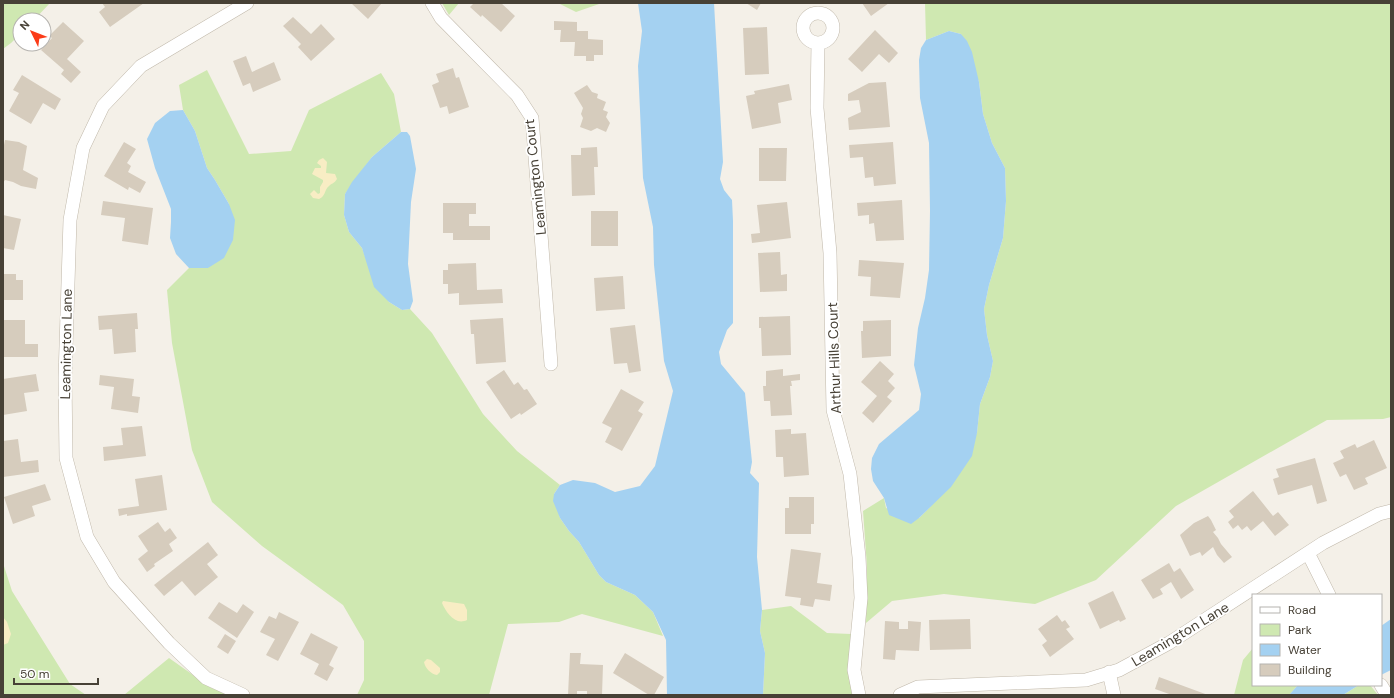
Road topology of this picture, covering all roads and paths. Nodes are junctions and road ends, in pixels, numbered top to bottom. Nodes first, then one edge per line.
1 (247, 3) edge
2 (432, 3) edge
3 (818, 44) dead end
4 (551, 364) dead end
5 (1391, 511) edge
6 (1308, 553) junction
7 (1328, 594) edge
8 (1109, 672) junction
9 (919, 691) edge
10 (243, 695) edge
11 (859, 695) edge
12 (900, 695) edge
13 (1114, 695) edge

1 - 10 street, Leamington Lane
2 - 4 street, Leamington Court
3 - 11 street, Arthur Hills Court
5 - 6 street, Leamington Lane
6 - 7 street
6 - 8 street, Leamington Lane
8 - 9 street, Leamington Lane
8 - 13 street
9 - 12 street, Leamington Lane

